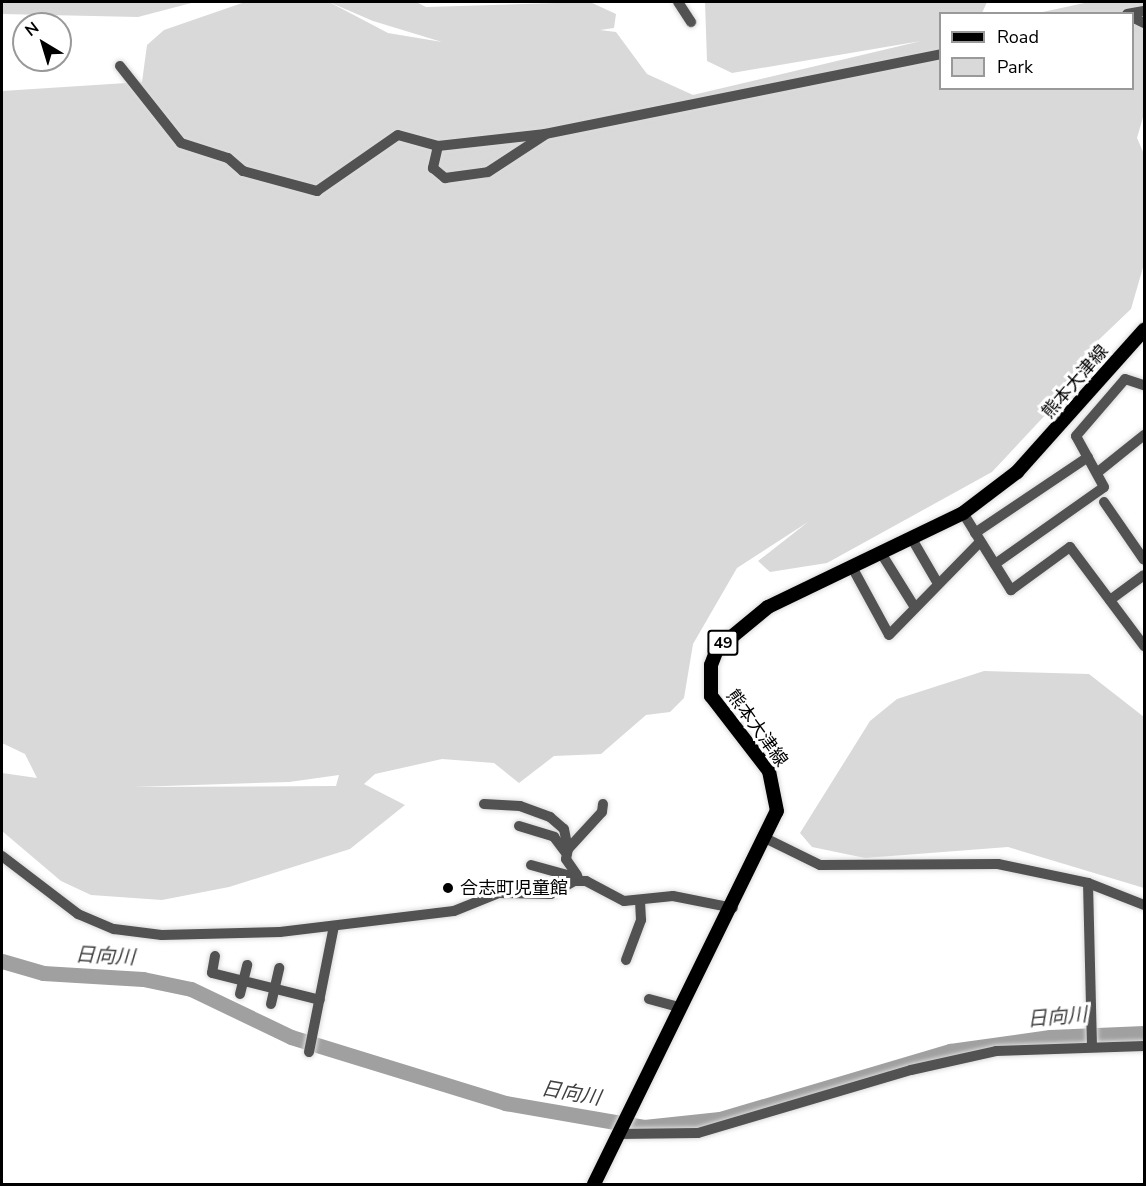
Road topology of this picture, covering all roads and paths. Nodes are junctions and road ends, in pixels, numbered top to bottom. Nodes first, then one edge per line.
1 (678, 2) edge
2 (691, 22) dead end
3 (939, 54) edge
4 (120, 66) dead end
5 (547, 134) junction
6 (438, 146) junction
7 (1144, 330) edge
8 (1144, 385) edge
9 (1144, 435) edge
10 (1088, 457) junction
11 (1098, 472) junction
12 (1104, 502) dead end
13 (963, 513) junction
14 (978, 538) junction
15 (912, 539) junction
16 (882, 554) junction
17 (1144, 560) edge
18 (995, 564) junction
19 (852, 567) junction
20 (1144, 575) edge
21 (937, 582) junction
22 (1110, 600) junction
23 (914, 606) junction
24 (1144, 646) edge
25 (484, 804) dead end
26 (603, 804) dead end
27 (519, 826) dead end
28 (767, 839) junction
29 (568, 852) junction
30 (2, 856) edge
31 (531, 865) dead end
32 (578, 878) junction
33 (1088, 883) junction
34 (640, 901) junction
35 (1144, 905) edge
36 (733, 908) junction
37 (334, 926) junction
38 (215, 956) dead end
39 (626, 960) dead end
40 (247, 965) dead end
41 (279, 968) dead end
42 (244, 980) junction
43 (275, 988) junction
44 (240, 994) dead end
45 (649, 999) dead end
46 (320, 1000) junction
47 (271, 1004) dead end
48 (682, 1008) junction
49 (1092, 1046) junction
50 (1144, 1046) edge
51 (309, 1053) dead end
52 (619, 1132) junction
53 (594, 1185) edge

1 - 2 street
3 - 5 street
4 - 6 street
5 - 6 street
5 - 6 street
7 - 13 main road, 熊本大津線 / 49
8 - 10 street
9 - 11 street
10 - 11 street
10 - 14 street
11 - 18 street
12 - 17 street
13 - 14 street
13 - 15 main road, 熊本大津線 / 49
14 - 18 street
14 - 21 street
15 - 16 main road, 熊本大津線 / 49
15 - 21 street
16 - 19 main road, 熊本大津線 / 49
16 - 23 street
18 - 22 street
19 - 23 street
19 - 28 main road, 熊本大津線 / 49
20 - 22 street
21 - 23 street
22 - 24 street
25 - 29 street
26 - 29 street
27 - 29 street
28 - 33 street
28 - 36 main road, 熊本大津線 / 49
29 - 32 street
30 - 37 street
31 - 32 street
32 - 34 street
32 - 37 street
33 - 35 street
33 - 49 street
34 - 36 street
34 - 39 street
36 - 48 main road, 熊本大津線 / 49
37 - 46 street
38 - 42 street
40 - 42 street
41 - 43 street
42 - 43 street
42 - 44 street
43 - 46 street
43 - 47 street
45 - 48 street
46 - 51 street
48 - 52 main road, 熊本大津線 / 49
49 - 50 street
49 - 52 street
52 - 53 main road, 熊本大津線 / 49

